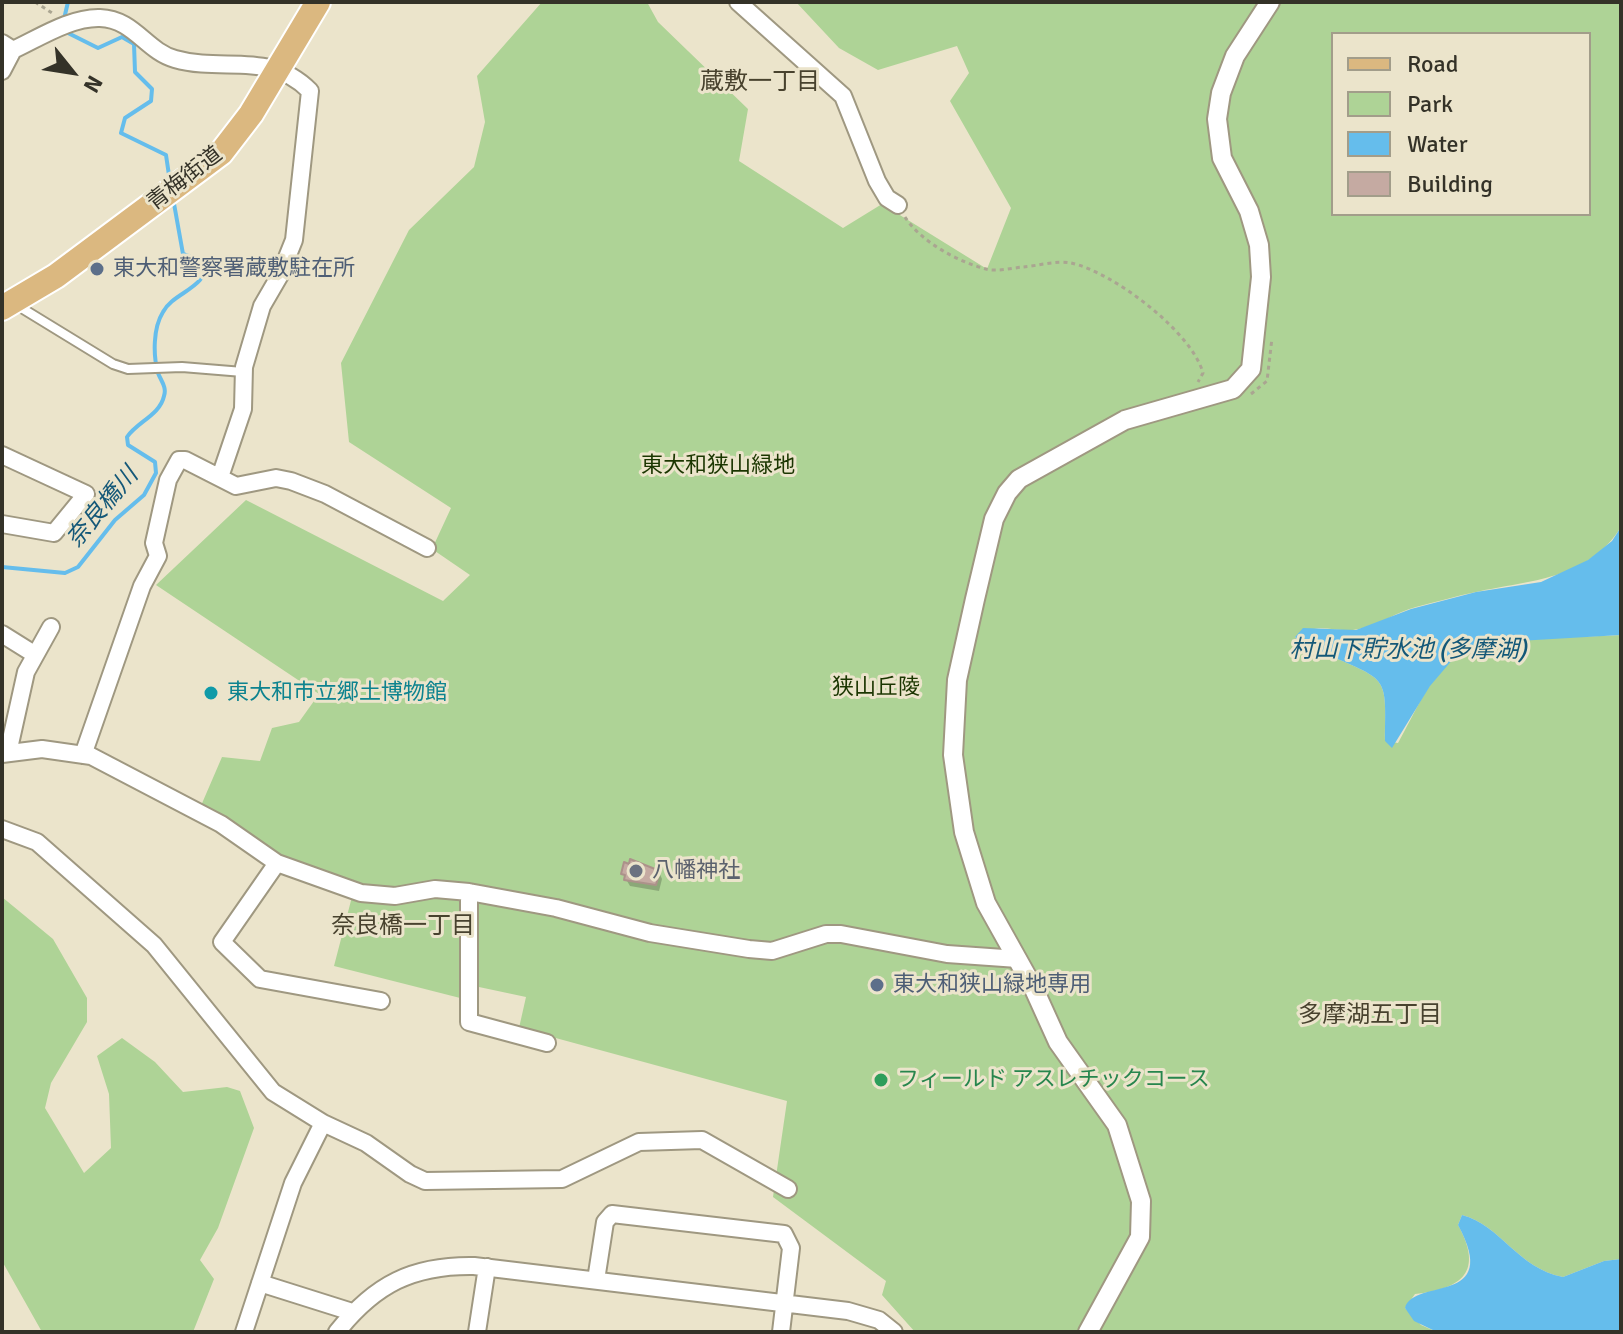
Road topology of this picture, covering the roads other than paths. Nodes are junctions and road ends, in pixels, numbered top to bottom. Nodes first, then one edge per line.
1 (318, 2) edge
2 (738, 2) edge
3 (1270, 2) edge
4 (8, 46) edge
5 (278, 67) junction
6 (2, 71) edge
7 (898, 205) road end
8 (8, 306) edge
9 (244, 372) junction
10 (2, 455) edge
11 (220, 477) junction
12 (2, 524) edge
13 (427, 548) dead end
14 (51, 627) dead end
15 (2, 634) edge
16 (34, 654) junction
17 (5, 754) edge
18 (83, 755) junction
19 (2, 829) edge
20 (277, 863) junction
21 (469, 892) junction
22 (1018, 959) junction
23 (381, 1001) dead end
24 (547, 1043) dead end
25 (323, 1123) junction
26 (788, 1189) dead end
27 (487, 1267) junction
28 (596, 1280) junction
29 (260, 1283) junction
30 (785, 1302) junction
31 (352, 1312) junction
32 (244, 1332) edge
33 (337, 1332) edge
34 (477, 1332) edge
35 (781, 1332) edge
36 (894, 1332) edge
37 (1088, 1332) edge

1 - 5 main road, 青梅街道
2 - 7 street
3 - 22 street
4 - 5 street
4 - 6 street
5 - 8 main road, 青梅街道
5 - 9 street
8 - 9 lane
9 - 11 street
10 - 12 street
11 - 13 street
11 - 18 street
14 - 16 street
15 - 16 street
16 - 17 street
17 - 18 street
18 - 20 street
19 - 25 street
20 - 21 street
20 - 23 street
21 - 22 street
21 - 24 street
22 - 37 street
25 - 26 street
25 - 29 street
27 - 28 street
27 - 31 street
27 - 34 street
28 - 30 street
28 - 30 street
29 - 31 street
29 - 32 street
30 - 35 street
30 - 36 street
31 - 33 street

